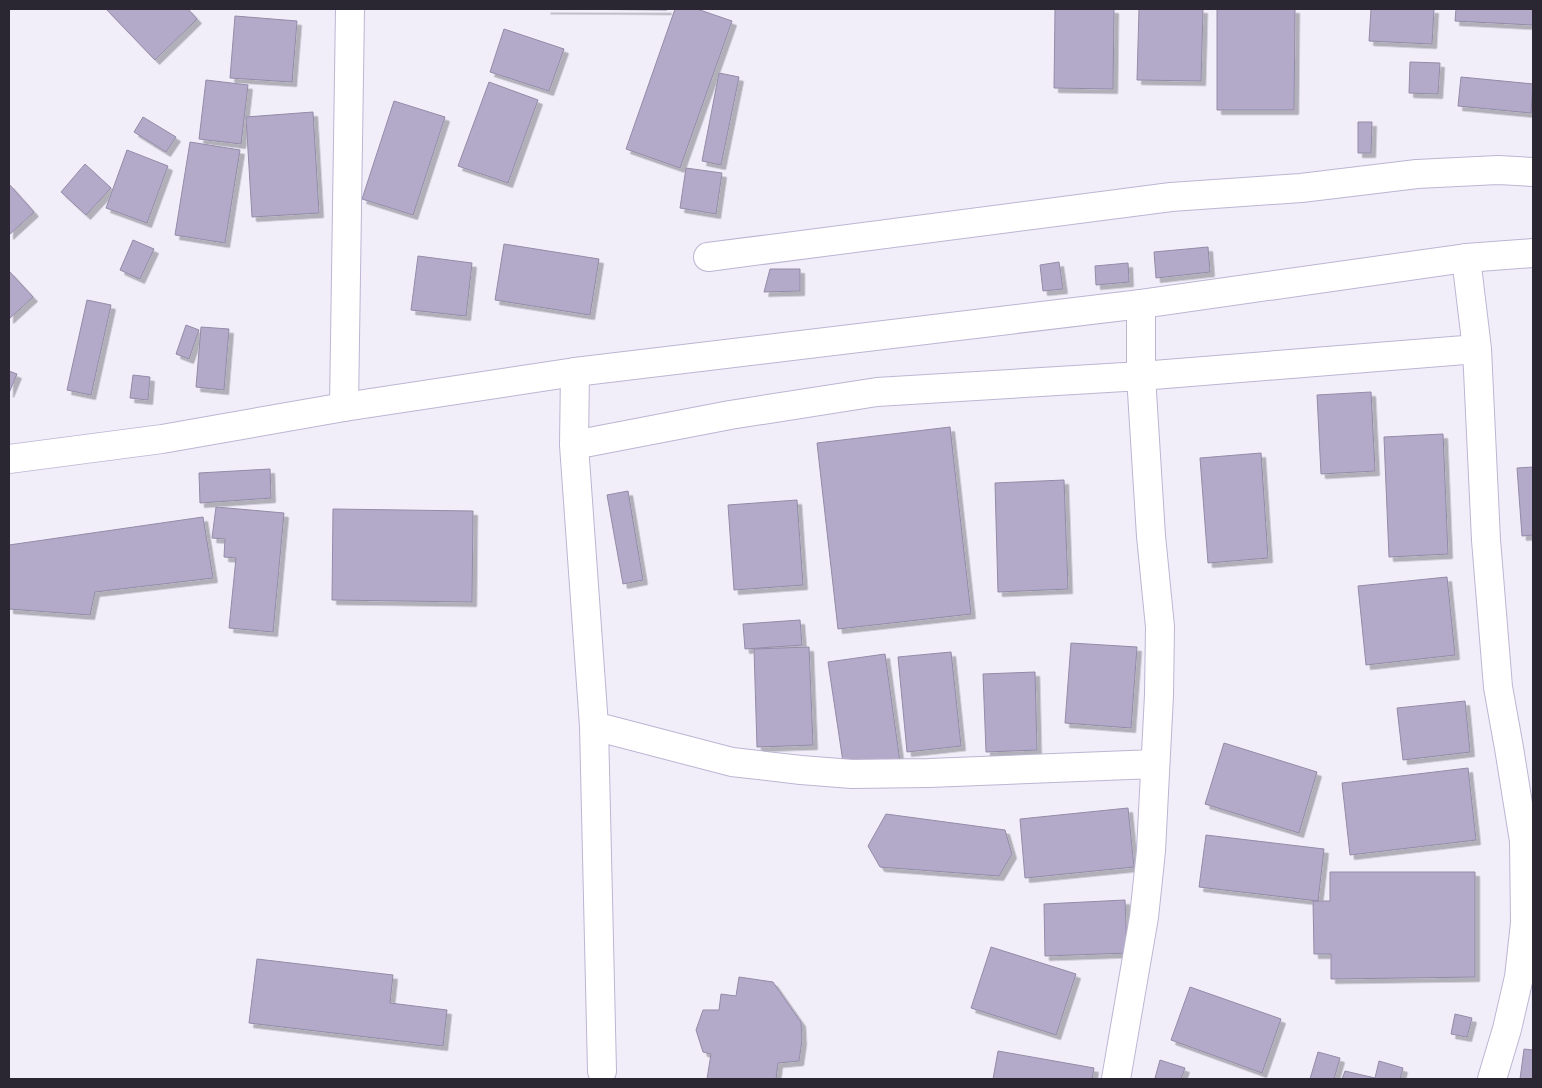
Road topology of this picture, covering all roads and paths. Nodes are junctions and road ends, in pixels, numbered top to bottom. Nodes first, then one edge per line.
1 (350, 9) edge
2 (1533, 172) edge
3 (1533, 253) edge
4 (708, 257) dead end
5 (1466, 258) junction
6 (1142, 304) junction
7 (1477, 350) junction
8 (575, 372) junction
9 (1141, 376) junction
10 (344, 407) junction
11 (574, 445) junction
12 (9, 459) edge
13 (594, 726) junction
14 (1155, 764) junction
15 (602, 1071) dead end
16 (1116, 1079) edge
17 (1492, 1079) edge

1 - 10 street
2 - 4 street
3 - 5 street
5 - 6 street
5 - 7 street
6 - 8 street
6 - 9 street
7 - 9 street
7 - 17 street
8 - 10 street
8 - 11 street
9 - 11 street
9 - 14 street
10 - 12 street
11 - 13 street
13 - 14 street
13 - 15 street
14 - 16 street

